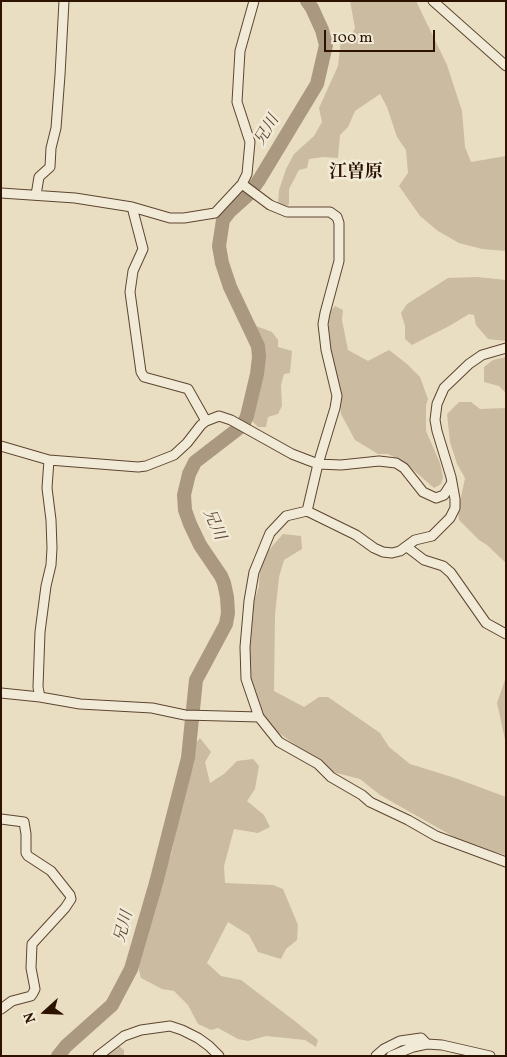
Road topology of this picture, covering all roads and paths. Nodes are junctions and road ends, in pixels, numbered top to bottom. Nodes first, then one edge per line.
1 (64, 1) edge
2 (433, 1) edge
3 (253, 2) edge
4 (506, 66) edge
5 (244, 186) junction
6 (1, 193) edge
7 (36, 195) junction
8 (132, 207) junction
9 (506, 348) edge
10 (206, 422) junction
11 (1, 446) edge
12 (49, 460) junction
13 (318, 464) junction
14 (452, 484) junction
15 (307, 511) junction
16 (408, 546) junction
17 (506, 634) edge
18 (1, 693) edge
19 (40, 697) junction
20 (259, 717) junction
21 (1, 820) edge
22 (506, 862) edge
23 (1, 1009) edge
24 (427, 1044) junction
25 (98, 1056) edge
26 (219, 1056) edge
27 (376, 1056) edge
28 (391, 1056) edge
29 (490, 1056) edge

1 - 7 street
2 - 4 street
3 - 5 street
5 - 8 street
5 - 13 street
6 - 7 street
7 - 8 street
8 - 10 street
9 - 14 street
10 - 12 street
10 - 13 street
11 - 12 street
12 - 19 street
13 - 14 street
13 - 15 street
14 - 16 street
15 - 16 street
15 - 20 street
16 - 17 street
18 - 19 street
19 - 20 street
20 - 22 street
21 - 23 street
24 - 27 street
24 - 28 street
24 - 29 street
25 - 26 street

